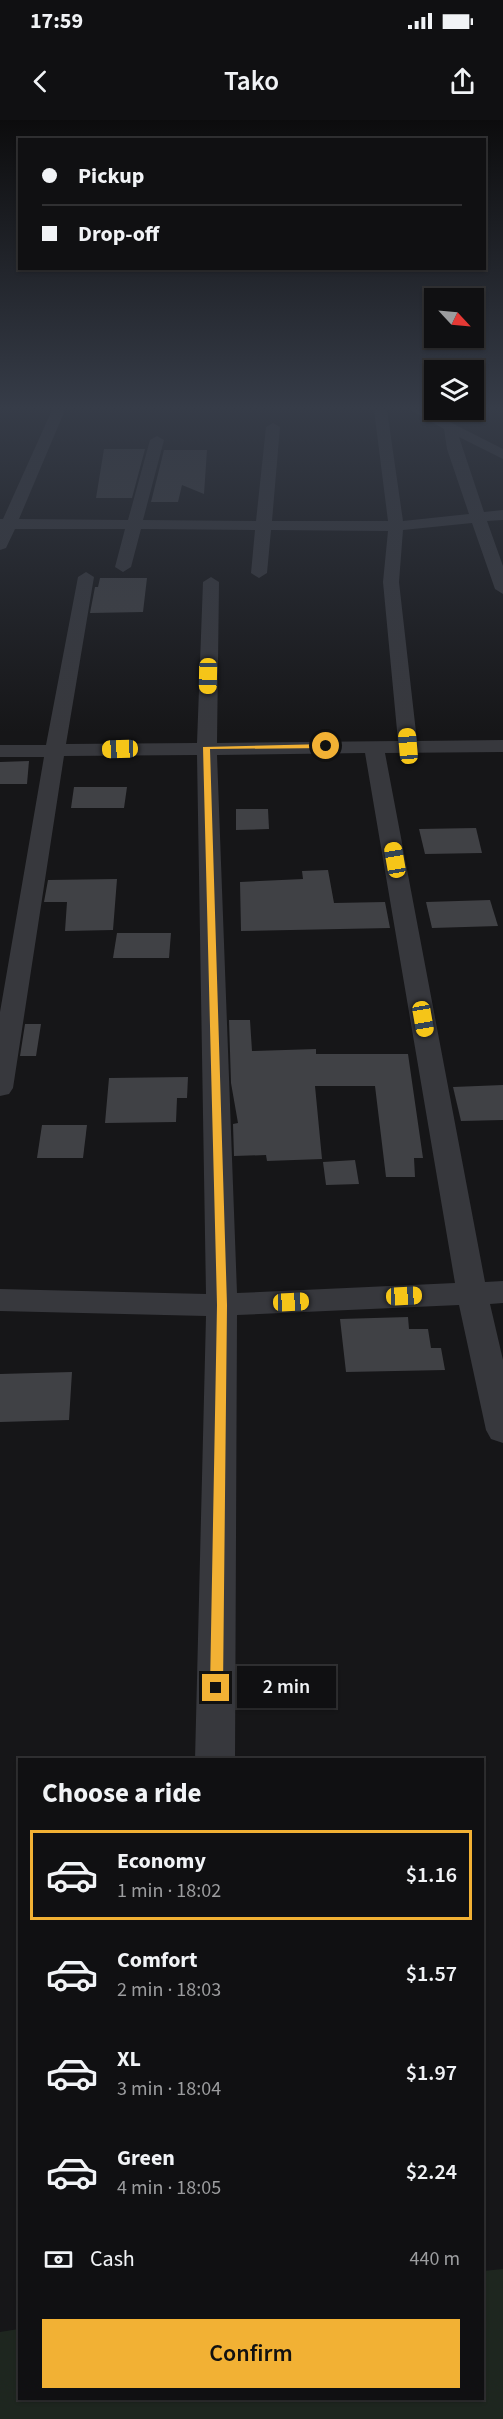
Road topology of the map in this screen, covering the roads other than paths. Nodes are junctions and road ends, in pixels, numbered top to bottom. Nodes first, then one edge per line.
1 (136, 517) edge
2 (265, 517) edge
3 (395, 517) edge
4 (485, 517) edge
5 (479, 518) junction
6 (265, 523) junction
7 (4, 524) edge
8 (134, 524) junction
9 (396, 526) junction
10 (0, 545) edge
11 (123, 567) dead end
12 (259, 573) dead end
13 (87, 577) dead end
14 (211, 582) dead end
15 (503, 589) edge
16 (374, 746) junction
17 (408, 746) junction
18 (503, 746) edge
19 (207, 747) junction
20 (0, 751) edge
21 (55, 751) junction
22 (0, 1088) edge
23 (503, 1292) edge
24 (472, 1293) junction
25 (0, 1300) edge
26 (222, 1305) junction
27 (503, 1430) edge
28 (215, 1758) edge

1 - 8 street
2 - 6 street
3 - 9 street
4 - 5 street
5 - 9 street
5 - 15 street
6 - 8 street
6 - 9 street
6 - 12 street
7 - 8 street
7 - 10 street
8 - 11 street
9 - 17 street
13 - 21 street
14 - 19 street
16 - 17 street
16 - 19 street
16 - 24 street
17 - 18 street
19 - 21 street
19 - 26 street
20 - 21 street
21 - 22 street
23 - 24 street
24 - 26 street
24 - 27 street
25 - 26 street
26 - 28 street

